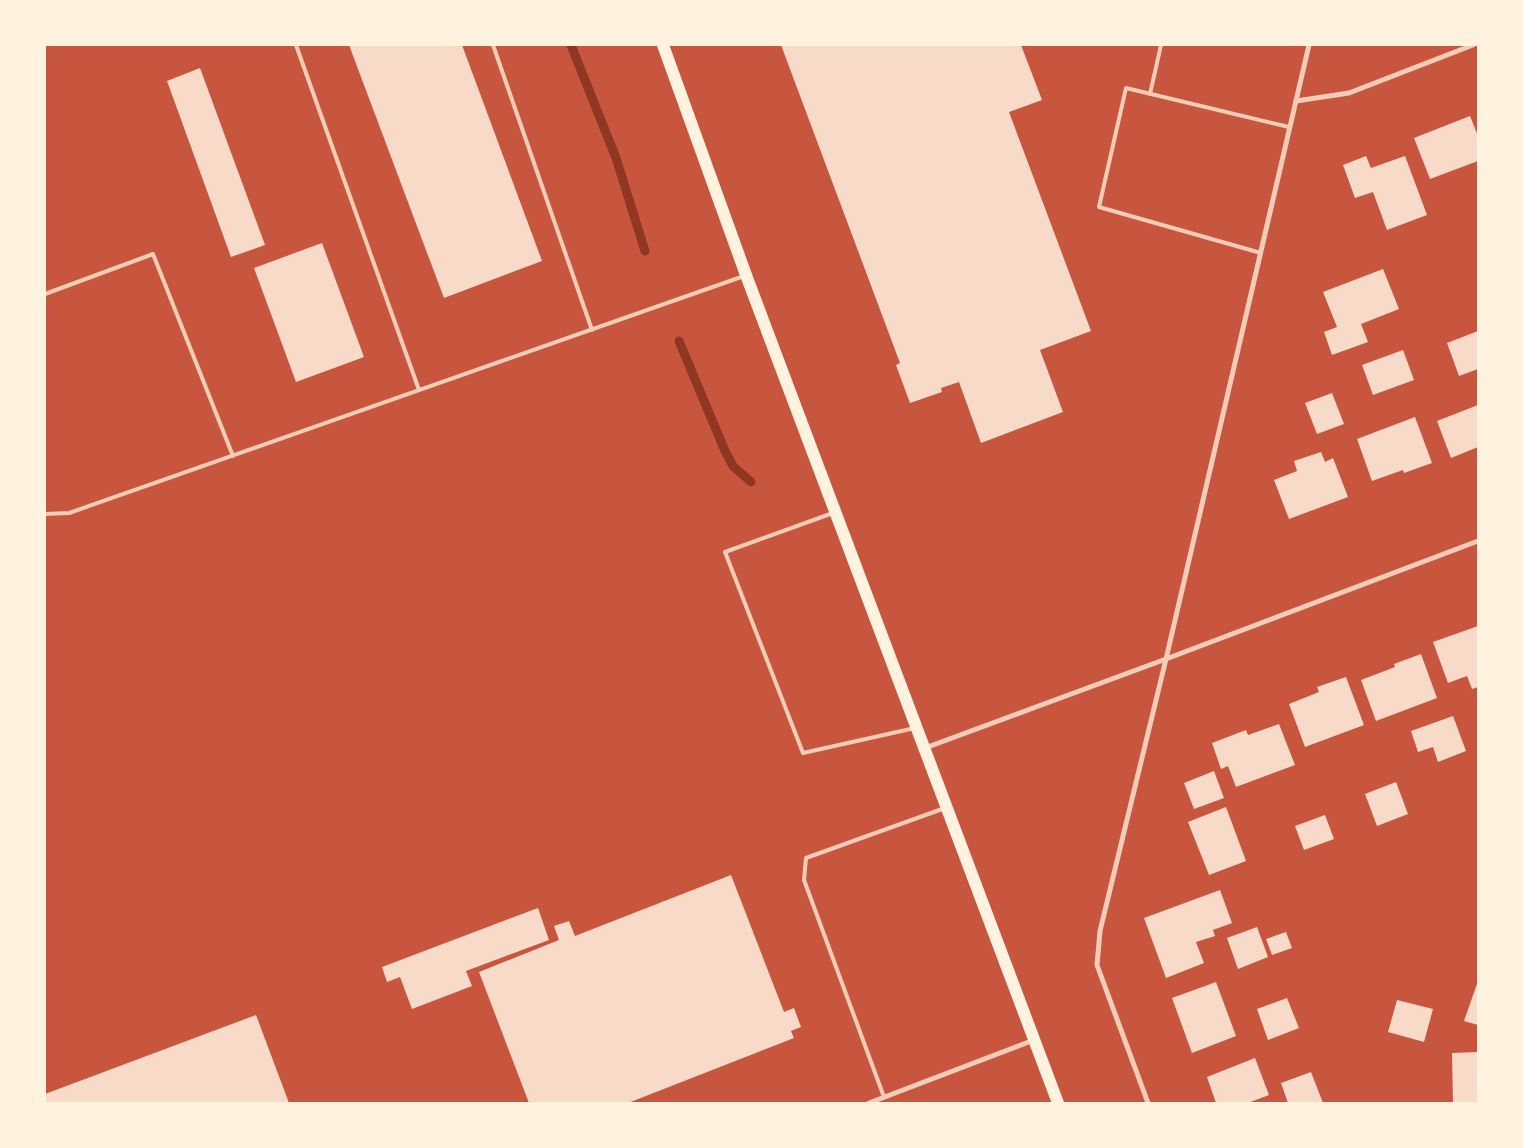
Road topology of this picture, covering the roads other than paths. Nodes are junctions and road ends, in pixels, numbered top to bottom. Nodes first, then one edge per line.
1 (296, 45) edge
2 (493, 45) edge
3 (663, 45) edge
4 (1161, 45) edge
5 (1309, 45) edge
6 (1473, 45) edge
7 (1150, 94) junction
8 (1296, 101) junction
9 (1290, 127) junction
10 (1261, 253) junction
11 (746, 275) junction
12 (45, 294) edge
13 (592, 330) junction
14 (419, 390) junction
15 (233, 456) junction
16 (835, 512) junction
17 (45, 514) edge
18 (1478, 541) edge
19 (1166, 659) junction
20 (917, 728) junction
21 (925, 748) junction
22 (947, 807) junction
23 (1035, 1040) junction
24 (884, 1097) junction
25 (869, 1103) edge
26 (1058, 1103) edge
27 (1148, 1103) edge

1 - 14 lane
2 - 13 lane
3 - 11 main road
4 - 7 lane
5 - 8 street
6 - 8 street
7 - 9 lane
7 - 10 lane
8 - 9 street
9 - 10 street
10 - 19 street
11 - 13 lane
11 - 16 main road
12 - 15 lane
13 - 14 lane
14 - 15 lane
15 - 17 lane
16 - 20 main road
16 - 20 lane
18 - 19 street
19 - 21 street
19 - 27 street
20 - 21 main road
21 - 22 main road
22 - 23 main road
22 - 24 lane
23 - 24 street
23 - 26 main road
24 - 25 street

